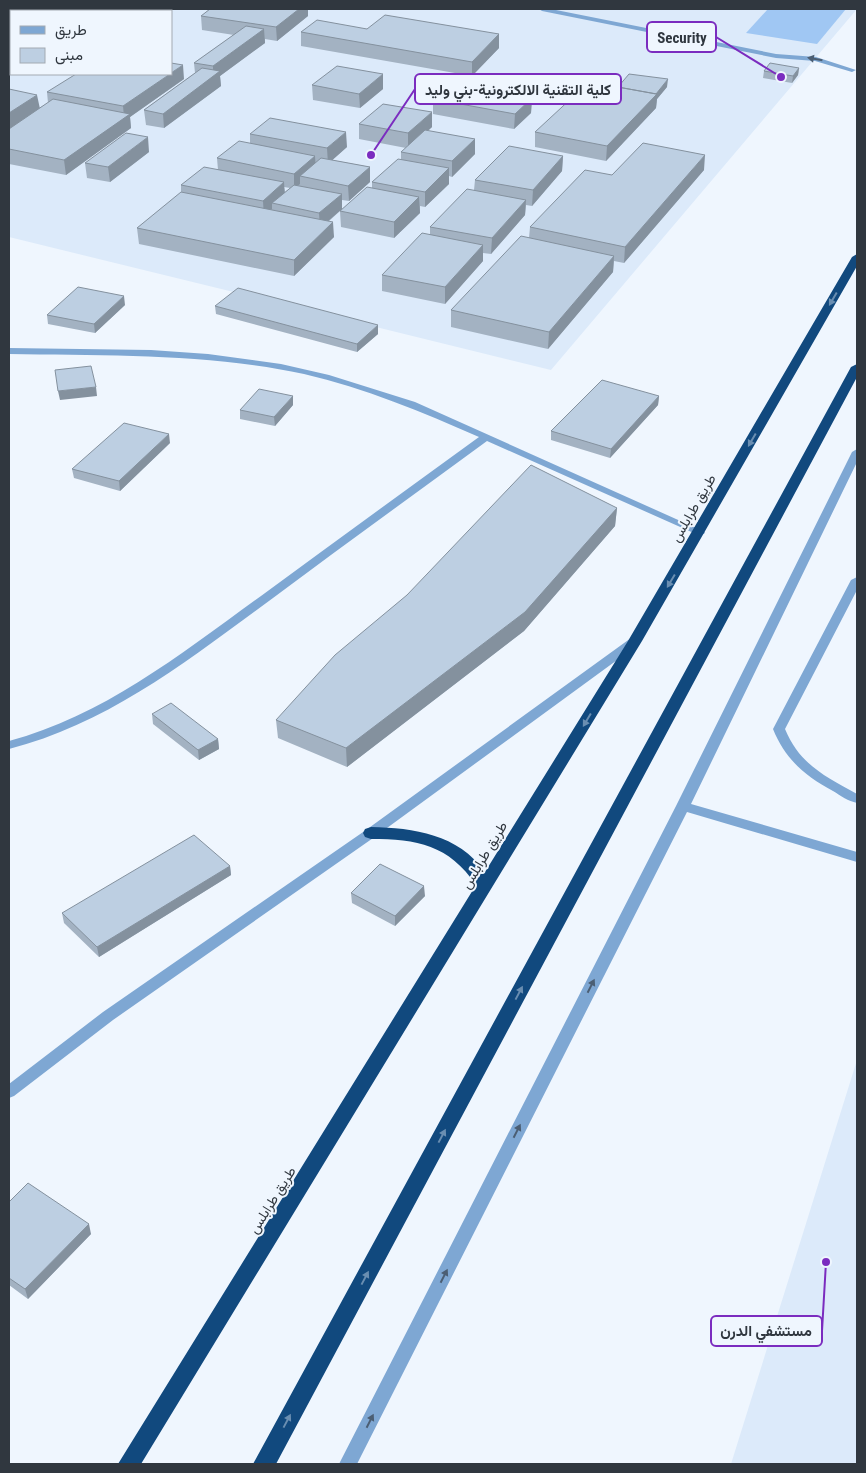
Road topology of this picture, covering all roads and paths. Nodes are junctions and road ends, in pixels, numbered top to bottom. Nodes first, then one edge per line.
1 (542, 9) edge
2 (776, 56) junction
3 (855, 71) edge
4 (857, 256) edge
5 (9, 352) edge
6 (857, 367) edge
7 (486, 437) junction
8 (857, 452) edge
9 (700, 532) junction
10 (857, 580) edge
11 (635, 641) junction
12 (9, 745) edge
13 (857, 800) edge
14 (683, 806) junction
15 (370, 833) junction
16 (857, 857) edge
17 (486, 886) junction
18 (9, 1092) edge
19 (129, 1464) edge
20 (264, 1464) edge
21 (348, 1464) edge

1 - 2 street
2 - 3 street
3 -> 2 street
4 -> 9 highway, طريق طرابلس
5 - 7 street
20 -> 6 highway
7 - 9 street
7 - 12 street
8 - 14 street
9 -> 11 highway, طريق طرابلس
10 - 13 street
11 - 15 street
11 -> 17 highway, طريق طرابلس
14 - 16 street
21 -> 14 street
15 - 17 highway
15 - 18 street
17 - 19 highway, طريق طرابلس

